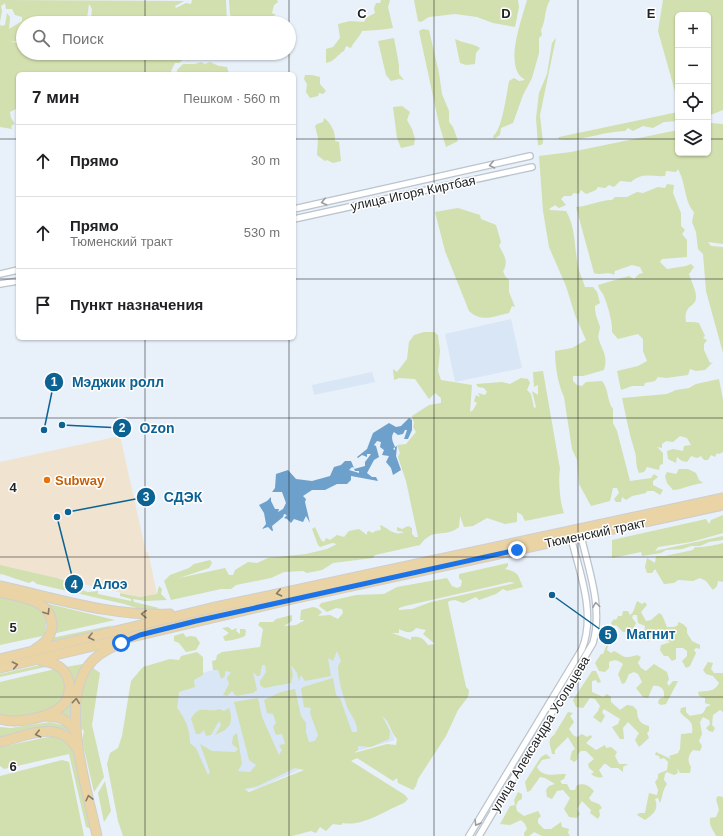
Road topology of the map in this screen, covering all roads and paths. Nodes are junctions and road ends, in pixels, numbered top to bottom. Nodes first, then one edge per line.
1 (530, 156) dead end
2 (532, 167) dead end
3 (296, 209) edge
4 (296, 219) edge
5 (16, 270) edge
6 (0, 274) edge
7 (16, 280) edge
8 (0, 284) edge
9 (723, 498) edge
10 (723, 505) edge
11 (581, 536) junction
12 (572, 538) junction
13 (0, 586) edge
14 (0, 592) edge
15 (211, 608) junction
16 (140, 635) junction
17 (29, 657) junction
18 (0, 658) edge
19 (0, 668) edge
20 (40, 716) junction
21 (0, 719) edge
22 (77, 740) junction
23 (0, 742) edge
24 (79, 754) junction
25 (97, 836) edge
26 (469, 836) edge
27 (480, 836) edge

1 -> 3 street, улица Игоря Киртбая
2 - 4 street, улица Игоря Киртбая
5 - 6 street
7 - 8 street
9 -> 15 main road, Тюменский тракт
10 - 11 main road, Тюменский тракт
11 - 12 main road, Тюменский тракт
27 -> 11 street, улица Александра Усольцева
12 - 16 main road, Тюменский тракт
12 -> 26 street, улица Александра Усольцева
15 -> 13 main road
14 -> 17 main road
15 -> 17 main road, Тюменский тракт
16 - 17 main road, Тюменский тракт
22 -> 16 main road
17 - 18 main road, Тюменский тракт
19 -> 17 main road, Тюменский тракт
17 - 20 main road
20 - 21 main road
20 - 22 main road
22 - 24 main road
24 -> 23 main road
25 -> 24 main road

